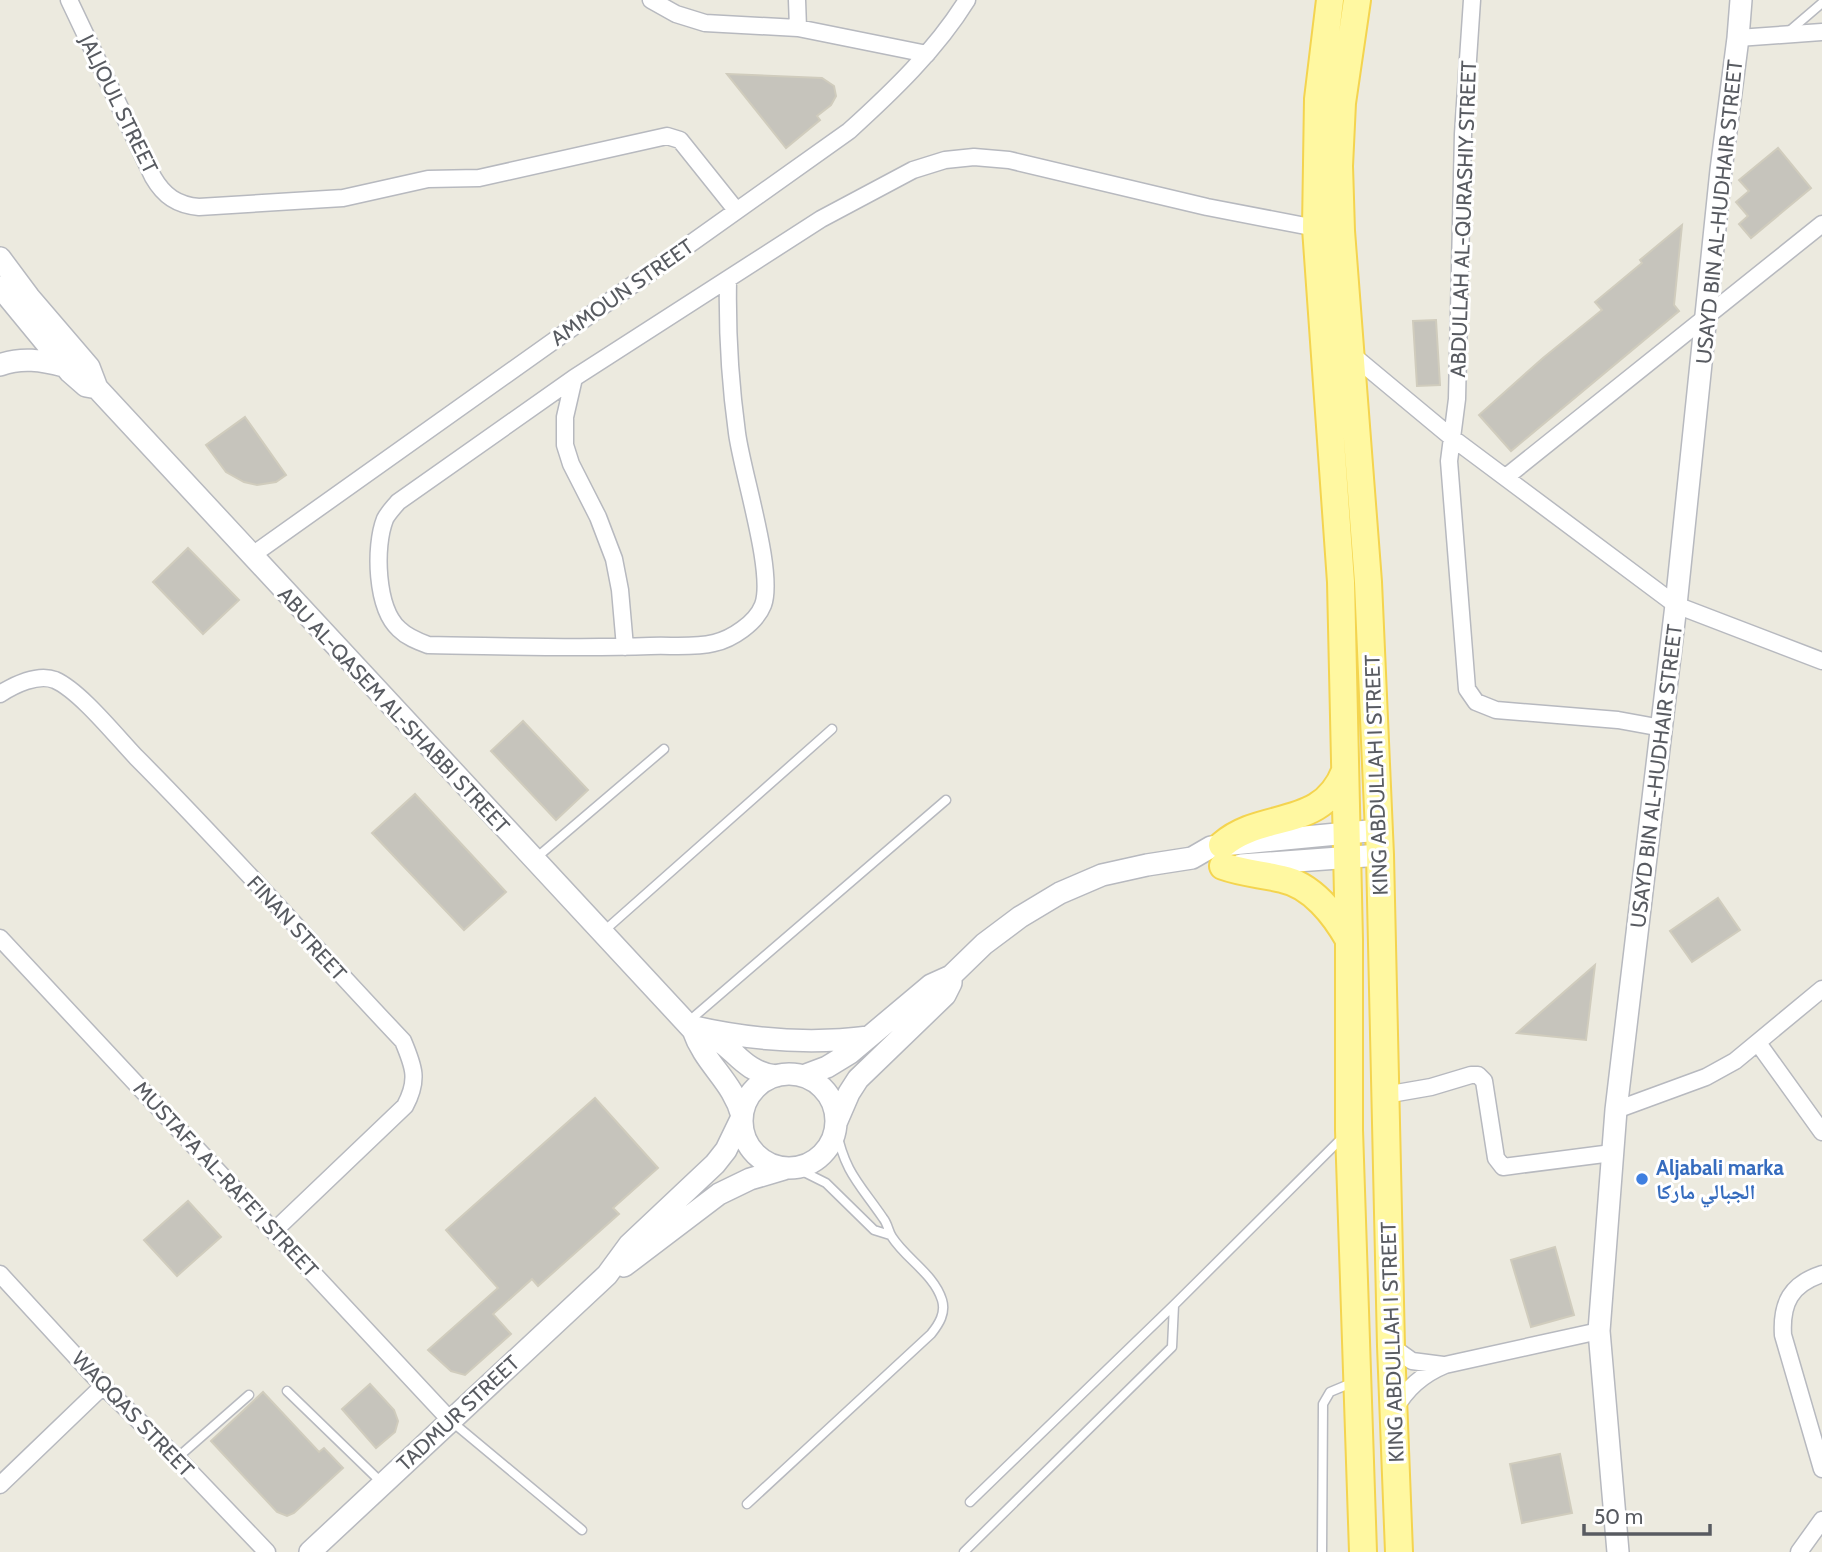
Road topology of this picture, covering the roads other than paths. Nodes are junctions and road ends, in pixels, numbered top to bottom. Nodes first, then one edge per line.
1 (69, 0) edge
2 (651, 0) edge
3 (797, 0) edge
4 (967, 0) edge
5 (1330, 0) edge
6 (1357, 0) edge
7 (1472, 0) edge
8 (1741, 0) edge
9 (1822, 3) edge
10 (798, 29) junction
11 (1822, 32) edge
12 (1786, 34) junction
13 (1738, 38) junction
14 (927, 54) junction
15 (736, 210) junction
16 (1822, 223) edge
17 (1328, 229) junction
18 (0, 258) edge
19 (728, 280) junction
20 (0, 287) edge
21 (1707, 316) junction
22 (1350, 353) junction
23 (0, 365) edge
24 (64, 366) junction
25 (575, 378) junction
26 (97, 388) junction
27 (1451, 437) junction
28 (1506, 477) junction
29 (251, 556) junction
30 (1676, 605) junction
31 (625, 647) junction
32 (1822, 661) edge
33 (0, 694) edge
34 (1662, 728) junction
35 (832, 729) dead end
36 (664, 749) dead end
37 (1345, 771) junction
38 (946, 800) dead end
39 (1379, 843) junction
40 (1346, 845) junction
41 (1222, 855) junction
42 (534, 860) junction
43 (602, 933) junction
44 (0, 938) edge
45 (1349, 940) junction
46 (951, 976) junction
47 (1822, 989) edge
48 (690, 1027) junction
49 (869, 1037) junction
50 (1758, 1043) junction
51 (776, 1076) junction
52 (803, 1076) junction
53 (1385, 1095) junction
54 (1616, 1110) junction
55 (741, 1117) junction
56 (836, 1127) junction
57 (1349, 1130) junction
58 (1822, 1132) edge
59 (1612, 1153) junction
60 (790, 1168) junction
61 (274, 1231) junction
62 (890, 1235) junction
63 (1822, 1273) edge
64 (0, 1274) edge
65 (607, 1275) junction
66 (1174, 1305) junction
67 (1599, 1331) junction
68 (1391, 1346) junction
69 (1445, 1365) junction
70 (1357, 1381) junction
71 (103, 1386) junction
72 (287, 1391) dead end
73 (248, 1395) dead end
74 (1393, 1413) junction
75 (451, 1420) junction
76 (177, 1458) junction
77 (1822, 1469) edge
78 (382, 1483) junction
79 (0, 1485) edge
80 (970, 1502) dead end
81 (747, 1504) dead end
82 (1822, 1520) edge
83 (582, 1530) dead end
84 (267, 1552) edge
85 (310, 1552) edge
86 (964, 1552) edge
87 (1322, 1552) edge
88 (1363, 1552) edge
89 (1399, 1552) edge
90 (1618, 1552) edge
91 (1800, 1552) edge

1 - 15 street, JALJOUL STREET
2 - 10 street
3 - 10 street
4 - 14 street, AMMOUN STREET
5 - 17 main road, KING ABDULLAH I STREET
6 - 17 main road, KING ABDULLAH I STREET
7 - 27 street, ABDULLAH AL-QURASHIY STREET
8 - 13 street, USAYD BIN AL-HUDHAIR STREET
9 - 12 lane
10 - 14 street
11 - 12 street
12 - 13 street
13 - 21 street, USAYD BIN AL-HUDHAIR STREET
14 - 15 street, AMMOUN STREET
15 - 29 street, AMMOUN STREET
16 - 21 street
17 - 19 street
17 - 22 main road, KING ABDULLAH I STREET
17 - 37 main road, KING ABDULLAH I STREET
18 - 26 street, ABU AL-QASEM AL-SHABBI STREET
19 - 25 street
19 - 31 street
20 - 24 street, ABU AL-QASEM AL-SHABBI STREET
21 - 28 street
21 - 30 street, USAYD BIN AL-HUDHAIR STREET
22 - 27 street
22 - 39 main road, KING ABDULLAH I STREET
23 - 24 street
24 - 26 street, ABU AL-QASEM AL-SHABBI STREET
25 - 31 street
25 - 31 street
26 - 29 street, ABU AL-QASEM AL-SHABBI STREET
27 - 28 street
27 - 34 street, ABDULLAH AL-QURASHIY STREET
28 - 30 street
29 - 42 street, ABU AL-QASEM AL-SHABBI STREET
30 - 32 street
30 - 34 street, USAYD BIN AL-HUDHAIR STREET
33 - 61 street, FINAN STREET
34 - 54 street, USAYD BIN AL-HUDHAIR STREET
35 - 43 lane
36 - 42 lane
37 - 40 main road, KING ABDULLAH I STREET
37 - 41 main road
38 - 48 lane
39 - 40 street
39 - 53 main road, KING ABDULLAH I STREET
40 - 41 street
40 - 45 main road, KING ABDULLAH I STREET
41 - 45 main road
41 - 46 street
42 - 43 street, ABU AL-QASEM AL-SHABBI STREET
43 - 48 street, ABU AL-QASEM AL-SHABBI STREET
44 - 61 street, MUSTAFA AL-RAFE’I STREET
45 - 57 main road, KING ABDULLAH I STREET
46 - 49 street
46 - 56 street
47 - 50 street
48 - 49 street
48 - 51 street, ABU AL-QASEM AL-SHABBI STREET
48 - 55 street, ABU AL-QASEM AL-SHABBI STREET
49 - 52 street
50 - 54 street
50 - 58 street
51 - 52 street
51 - 55 street
52 - 56 street
53 - 59 street
53 - 68 main road, KING ABDULLAH I STREET
54 - 59 street, USAYD BIN AL-HUDHAIR STREET
55 - 60 street
55 - 65 street, TADMUR STREET
56 - 60 street
56 - 62 lane
57 - 66 lane
57 - 70 main road, KING ABDULLAH I STREET
59 - 67 street, USAYD BIN AL-HUDHAIR STREET
60 - 62 lane
60 - 65 street, TADMUR STREET
61 - 75 street, MUSTAFA AL-RAFE’I STREET
62 - 81 lane
63 - 77 street
64 - 71 street, WAQQAS STREET
65 - 75 street, TADMUR STREET
66 - 80 lane
66 - 86 lane
67 - 69 street
67 - 90 street, USAYD BIN AL-HUDHAIR STREET
68 - 69 street
68 - 74 main road, KING ABDULLAH I STREET
69 - 74 street
70 - 87 lane
70 - 88 main road, KING ABDULLAH I STREET
71 - 76 street, WAQQAS STREET
71 - 79 street
72 - 78 lane
73 - 76 lane
74 - 89 main road, KING ABDULLAH I STREET
75 - 78 street, TADMUR STREET
75 - 83 lane
76 - 84 street, WAQQAS STREET
78 - 85 street, TADMUR STREET
82 - 91 street

